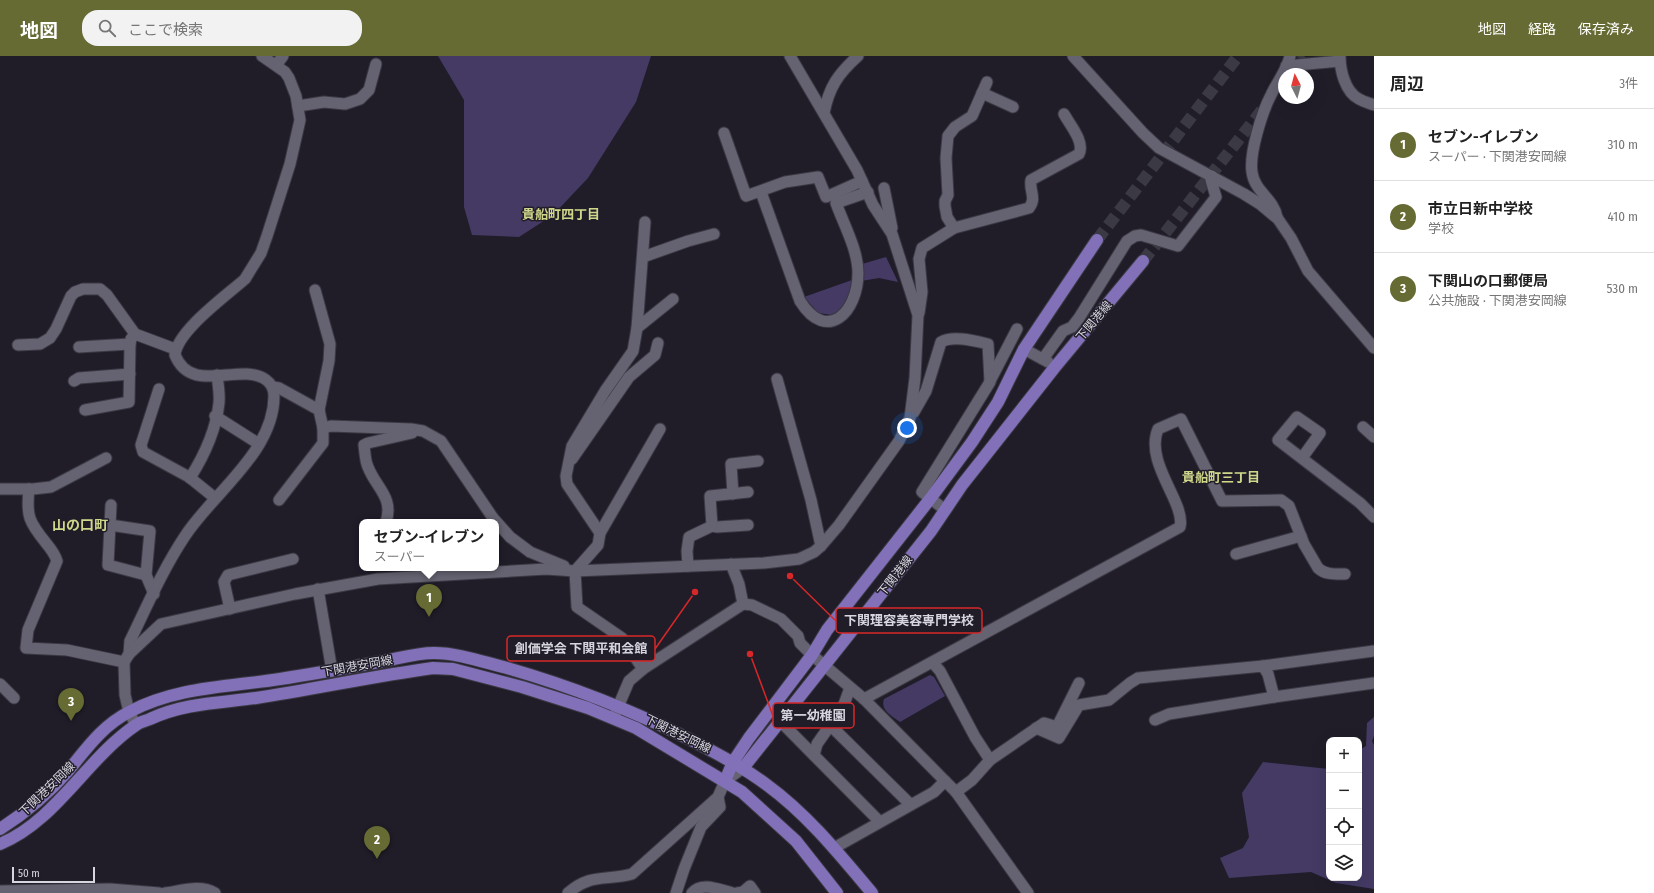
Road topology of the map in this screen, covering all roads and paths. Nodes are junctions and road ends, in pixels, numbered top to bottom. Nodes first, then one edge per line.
1 (262, 56) edge
2 (284, 56) edge
3 (790, 56) edge
4 (858, 56) edge
5 (1073, 56) edge
6 (1340, 59) edge
7 (1288, 61) edge
8 (376, 64) dead end
9 (276, 65) junction
10 (987, 82) dead end
11 (982, 93) junction
12 (1374, 105) edge
13 (298, 106) junction
14 (1013, 107) dead end
15 (824, 113) junction
16 (1064, 114) dead end
17 (724, 133) dead end
18 (1212, 176) junction
19 (862, 181) junction
20 (884, 188) dead end
21 (761, 192) junction
22 (868, 192) junction
23 (1278, 219) junction
24 (645, 222) dead end
25 (954, 228) junction
26 (714, 234) dead end
27 (892, 234) junction
28 (1097, 240) tunnel mouth
29 (643, 257) junction
30 (1143, 261) tunnel mouth
31 (315, 290) dead end
32 (673, 299) dead end
33 (918, 315) junction
34 (637, 328) junction
35 (1017, 329) dead end
36 (132, 339) junction
37 (658, 343) dead end
38 (18, 345) dead end
39 (79, 347) dead end
40 (1374, 348) edge
41 (175, 349) junction
42 (1024, 349) junction
43 (1043, 359) junction
44 (1055, 367) junction
45 (130, 374) junction
46 (217, 375) junction
47 (778, 379) dead end
48 (74, 381) dead end
49 (990, 382) junction
50 (274, 388) junction
51 (159, 389) dead end
52 (84, 410) dead end
53 (319, 410) junction
54 (215, 416) junction
55 (910, 418) junction
56 (1363, 427) dead end
57 (323, 428) junction
58 (660, 429) dead end
59 (424, 431) junction
60 (1374, 437) edge
61 (259, 444) junction
62 (106, 458) dead end
63 (1302, 458) dead end
64 (758, 460) dead end
65 (567, 466) junction
66 (190, 478) junction
67 (0, 488) edge
68 (29, 489) junction
69 (748, 492) dead end
70 (732, 494) junction
71 (215, 498) junction
72 (930, 499) junction
73 (279, 500) dead end
74 (111, 505) dead end
75 (944, 509) junction
76 (1374, 517) edge
77 (387, 519) edge
78 (494, 519) edge
79 (110, 525) junction
80 (499, 525) edge
81 (712, 526) junction
82 (748, 526) dead end
83 (600, 533) junction
84 (1301, 536) junction
85 (821, 546) junction
86 (1236, 554) dead end
87 (293, 559) dead end
88 (731, 564) junction
89 (688, 566) junction
90 (499, 570) edge
91 (479, 571) edge
92 (575, 571) junction
93 (378, 574) edge
94 (1345, 574) dead end
95 (146, 576) junction
96 (318, 589) junction
97 (154, 594) junction
98 (743, 604) junction
99 (230, 609) junction
100 (1374, 651) edge
101 (812, 655) junction
102 (127, 658) junction
103 (933, 662) junction
104 (825, 666) junction
105 (1263, 666) junction
106 (643, 669) junction
107 (332, 671) junction
108 (1079, 683) dead end
109 (1374, 683) edge
110 (0, 684) edge
111 (850, 688) junction
112 (1274, 697) junction
113 (14, 698) dead end
114 (864, 699) junction
115 (619, 707) junction
116 (129, 712) junction
117 (613, 719) junction
118 (1155, 720) dead end
119 (781, 722) junction
120 (136, 725) junction
121 (830, 725) junction
122 (1036, 728) junction
123 (814, 755) junction
124 (990, 760) junction
125 (738, 765) junction
126 (725, 781) junction
127 (945, 781) junction
128 (956, 792) junction
129 (718, 797) junction
130 (910, 804) junction
131 (879, 821) junction
132 (0, 829) edge
133 (0, 844) edge
134 (834, 848) junction
135 (0, 891) edge
136 (1023, 891) edge
137 (13, 892) edge
138 (159, 893) edge
139 (165, 893) edge
140 (215, 893) edge
141 (568, 893) edge
142 (676, 893) edge
143 (692, 893) edge
144 (733, 893) edge
145 (737, 893) edge
146 (755, 893) edge
147 (837, 893) edge
148 (872, 893) edge

1 - 9 street
2 - 9 street
3 - 15 street
4 - 15 street
5 - 18 street
6 - 7 street
6 - 12 street
7 - 23 street
8 - 13 street
9 - 13 street
10 - 11 street
11 - 14 street
11 - 25 street
13 - 41 street
15 - 19 street
16 - 25 street
17 - 21 street
18 - 23 street
18 - 43 street
19 - 21 street
19 - 22 street
20 - 27 street
21 - 22 street
22 - 27 street
23 - 40 street
24 - 29 street
25 - 33 street
26 - 29 street
27 - 33 street
28 - 42 main road, 下関港線
29 - 34 street
30 - 44 main road, 下関港線
31 - 53 street
32 - 34 street
33 - 55 street
34 - 65 street
35 - 49 street
36 - 38 street
36 - 39 street
36 - 41 street
36 - 45 street
37 - 65 street
41 - 46 street
42 - 43 street
42 - 72 main road, 下関港線
43 - 44 street
44 - 75 main road, 下関港線
45 - 48 street
45 - 52 street
46 - 50 street
46 - 54 street
47 - 85 street
49 - 55 street
49 - 72 street
50 - 53 street
50 - 61 street
51 - 66 street
53 - 57 street
54 - 61 street
54 - 66 street
55 - 85 street
56 - 60 street
57 - 59 street
57 - 73 street
58 - 83 street
59 - 77 street
59 - 78 street
61 - 71 street
62 - 68 street
63 - 76 street
64 - 70 street
65 - 83 street
66 - 71 street
67 - 68 street
68 - 102 street
69 - 70 street
70 - 81 street
71 - 97 street
72 - 75 street
72 - 101 main road, 下関港線
74 - 79 street
75 - 104 main road, 下関港線
79 - 95 street
79 - 95 street
80 - 92 street
81 - 82 street
81 - 89 street
83 - 92 street
84 - 86 street
84 - 94 street
84 - 103 street
85 - 88 street
87 - 99 street
88 - 89 street
88 - 98 street
89 - 92 street
90 - 92 street
91 - 93 street
92 - 106 street
93 - 96 street
95 - 97 street
96 - 99 street
96 - 107 street
97 - 102 street
98 - 101 street
98 - 106 street
99 - 102 street
100 - 105 street
101 - 104 street
101 - 125 main road, 下関港線
102 - 116 street
103 - 114 street
103 - 124 street
104 - 111 street
104 - 119 main road, 下関港線
105 - 112 street
105 - 122 street
106 - 115 street
107 - 115 main road, 下関港安岡線
107 - 116 main road, 下関港安岡線
108 - 122 street
109 - 112 street
110 - 113 street
111 - 114 street
111 - 121 street
112 - 118 street
114 - 127 street
115 - 117 street
115 - 125 main road, 下関港安岡線
116 - 120 street
116 - 132 main road, 下関港安岡線
117 - 120 main road, 下関港安岡線
117 - 126 main road, 下関港安岡線
119 - 123 street
119 - 125 main road, 下関港線
120 - 133 main road, 下関港安岡線
121 - 123 street
121 - 130 street
122 - 124 street
123 - 131 street
124 - 128 street
125 - 126 main road, 下関港線
125 - 134 main road
126 - 129 street
126 - 147 main road
127 - 128 street
127 - 130 street
128 - 136 street
129 - 141 street
129 - 142 street
130 - 131 street
131 - 134 street
134 - 148 main road
135 - 137 street
137 - 138 street
139 - 140 street
143 - 144 street
145 - 146 street

